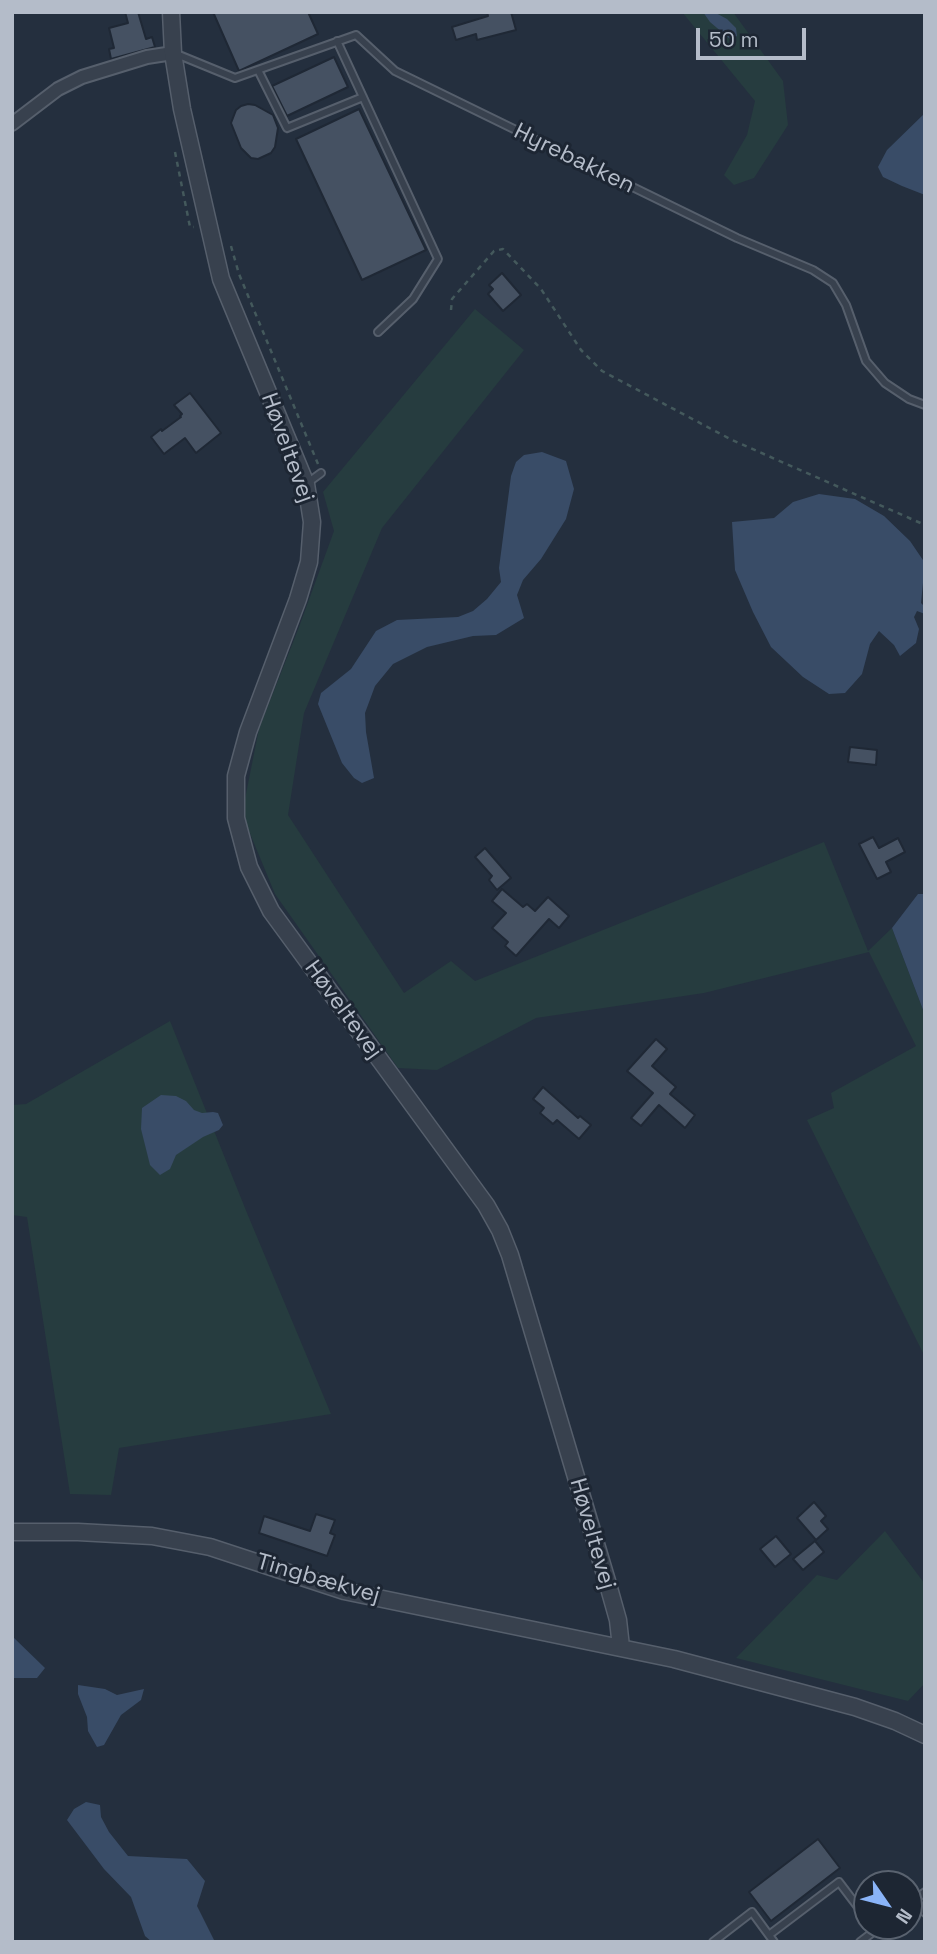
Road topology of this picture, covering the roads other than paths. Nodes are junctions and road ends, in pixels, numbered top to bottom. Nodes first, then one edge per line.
1 (171, 12) edge
2 (337, 41) junction
3 (173, 53) junction
4 (258, 70) junction
5 (363, 97) junction
6 (12, 124) edge
7 (378, 332) dead end
8 (925, 405) edge
9 (321, 473) dead end
10 (306, 484) junction
11 (12, 1532) edge
12 (621, 1647) junction
13 (925, 1735) edge
14 (853, 1900) edge
15 (772, 1939) edge
16 (713, 1942) edge

1 - 3 street, Høveltevej
2 - 4 lane, Hyrebakken
2 - 5 lane
2 - 8 lane, Hyrebakken
3 - 4 lane, Hyrebakken
3 - 6 street
3 - 10 street, Høveltevej
4 - 5 lane
5 - 7 lane
9 - 10 lane
10 - 12 street, Høveltevej
11 - 12 street, Tingbækvej
12 - 13 street
14 - 15 lane
15 - 16 lane

